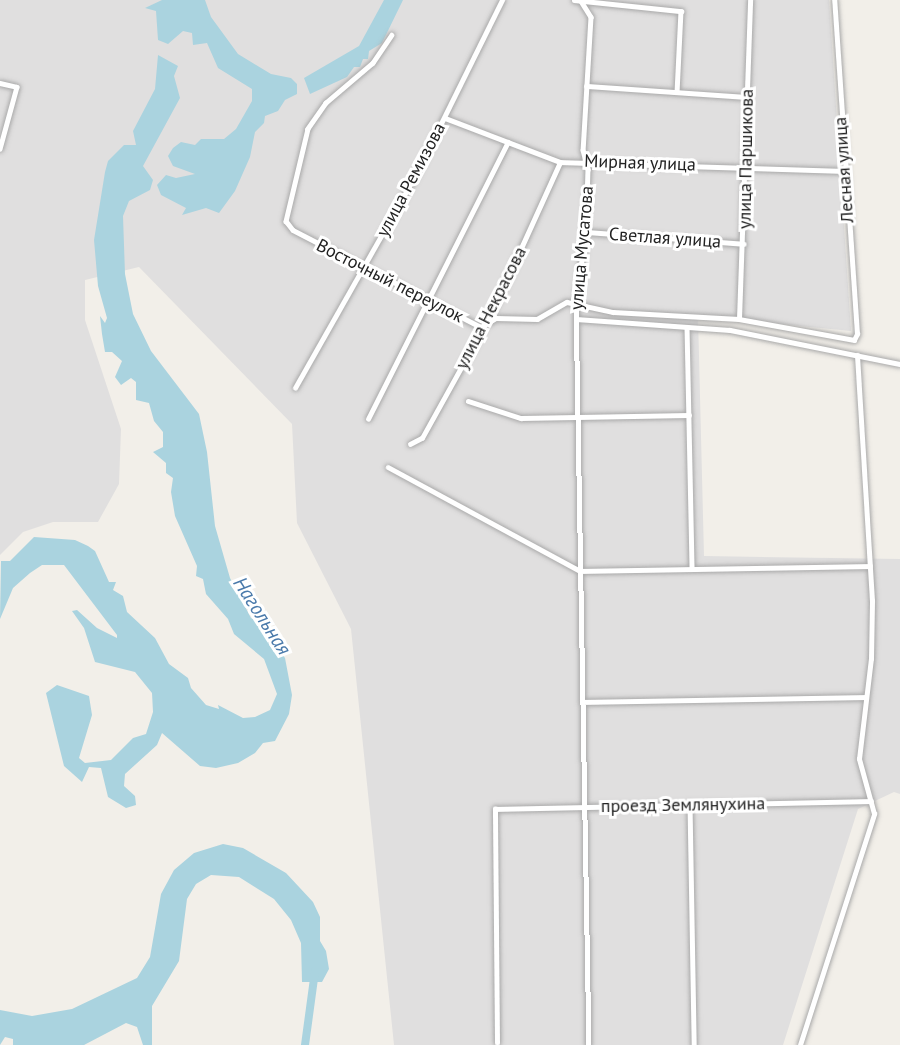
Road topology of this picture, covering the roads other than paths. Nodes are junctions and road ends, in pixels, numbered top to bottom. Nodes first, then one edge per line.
1 (502, 0) edge
2 (574, 0) edge
3 (750, 0) edge
4 (834, 0) edge
5 (581, 1) edge
6 (392, 35) dead end
7 (0, 83) edge
8 (586, 86) junction
9 (677, 92) junction
10 (748, 97) junction
11 (445, 118) junction
12 (507, 142) junction
13 (0, 149) edge
14 (585, 160) junction
15 (560, 162) junction
16 (746, 168) junction
17 (843, 171) junction
18 (586, 232) junction
19 (744, 244) junction
20 (364, 265) junction
21 (429, 301) junction
22 (576, 303) junction
23 (576, 319) junction
24 (739, 319) junction
25 (481, 327) junction
26 (687, 327) junction
27 (856, 339) joint
28 (857, 355) junction
29 (900, 364) edge
30 (295, 388) dead end
31 (468, 401) dead end
32 (689, 415) junction
33 (578, 417) junction
34 (368, 419) dead end
35 (410, 444) dead end
36 (388, 467) dead end
37 (870, 566) junction
38 (692, 569) junction
39 (580, 571) junction
40 (866, 697) junction
41 (582, 702) junction
42 (872, 801) junction
43 (690, 804) junction
44 (584, 807) junction
45 (497, 1043) dead end
46 (589, 1045) edge
47 (694, 1045) edge
48 (800, 1045) edge

1 - 11 street, улица Ремизова
2 - 5 street
3 - 10 street, улица Паршикова
4 - 17 street, Лесная улица
5 - 8 street, улица Мусатова
5 - 9 street
6 - 20 street, Восточный переулок
7 - 13 street
8 - 9 street
8 - 14 street, улица Мусатова
9 - 10 street
10 - 16 street, улица Паршикова
11 - 12 street, Мирная улица
11 - 20 street, улица Ремизова
12 - 15 street, Мирная улица
12 - 21 street
14 - 15 street, Мирная улица
14 - 16 street, Мирная улица
14 - 18 street, улица Мусатова
15 - 25 street, улица Некрасова
16 - 17 street, Мирная улица
16 - 19 street, улица Паршикова
17 - 27 street, Лесная улица
18 - 19 street, Светлая улица
18 - 22 street, улица Мусатова
19 - 24 street, улица Паршикова
20 - 21 street, Восточный переулок
20 - 30 street, улица Ремизова
21 - 25 street, Восточный переулок
21 - 34 street
22 - 23 street, улица Мусатова
22 - 24 street, Восточный переулок
22 - 25 street, Восточный переулок
23 - 26 street
23 - 33 street, улица Мусатова
24 - 27 street, Восточный переулок
25 - 35 street, улица Некрасова
26 - 28 street
26 - 32 street
28 - 29 street
28 - 37 street
31 - 33 street
32 - 33 street
32 - 38 street
33 - 39 street, улица Мусатова
36 - 39 street
37 - 38 street
37 - 40 street
38 - 39 street
39 - 41 street, улица Мусатова
40 - 41 street
40 - 42 street
41 - 44 street, улица Мусатова
42 - 43 street, проезд Землянухина
42 - 48 street
43 - 44 street, проезд Землянухина
43 - 47 street
44 - 45 street, проезд Землянухина
44 - 46 street, улица Мусатова

